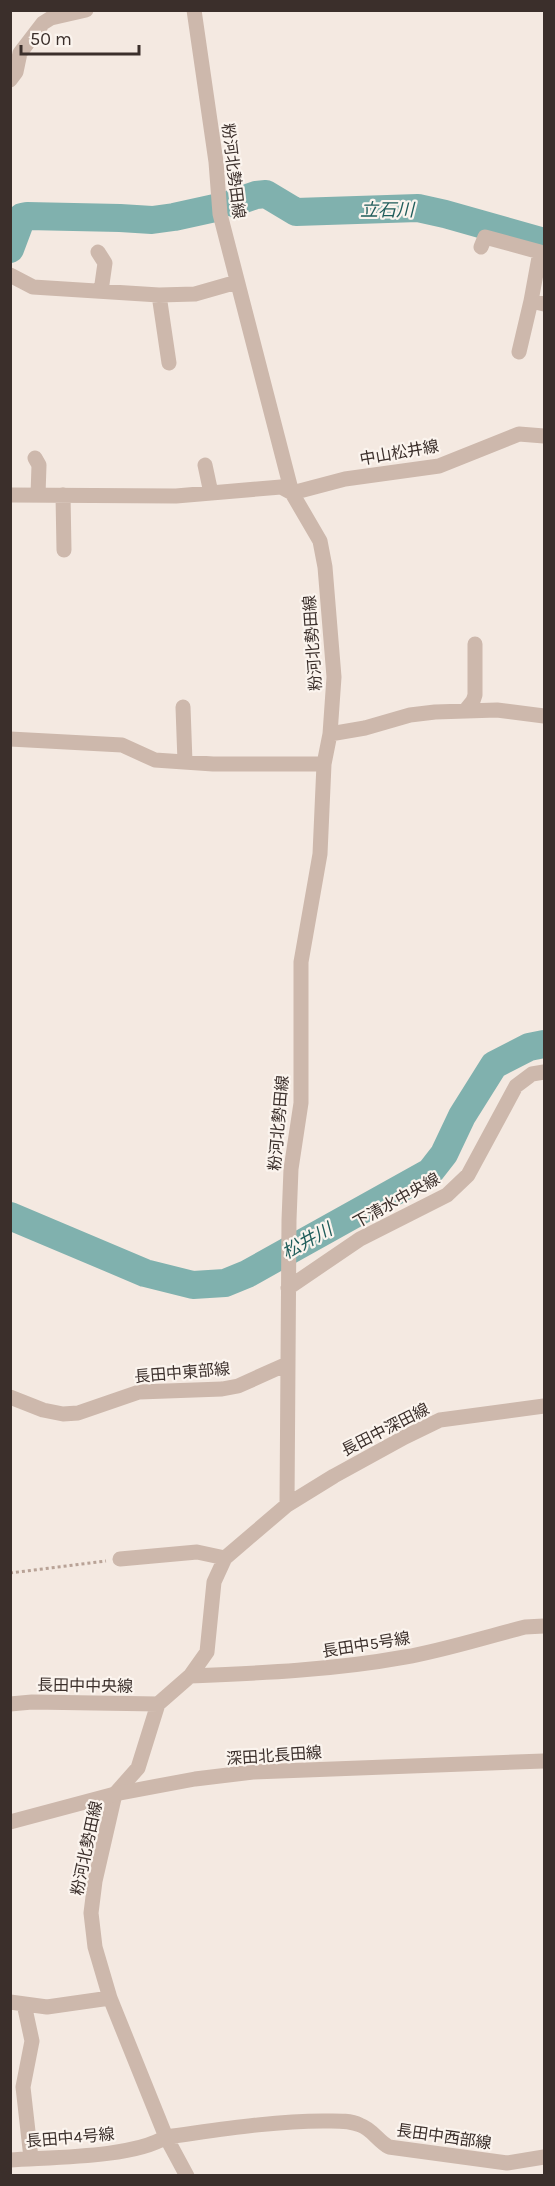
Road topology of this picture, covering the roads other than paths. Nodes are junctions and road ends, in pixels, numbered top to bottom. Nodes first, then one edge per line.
1 (86, 10) edge
2 (194, 10) edge
3 (10, 80) edge
4 (481, 247) dead end
5 (98, 252) dead end
6 (10, 275) edge
7 (237, 282) junction
8 (101, 291) junction
9 (159, 295) junction
10 (538, 303) edge
11 (519, 352) dead end
12 (169, 363) dead end
13 (544, 436) edge
14 (35, 458) dead end
15 (205, 465) dead end
16 (210, 493) junction
17 (292, 493) junction
18 (10, 495) edge
19 (38, 495) junction
20 (63, 495) junction
21 (64, 550) dead end
22 (475, 644) dead end
23 (183, 707) dead end
24 (465, 711) junction
25 (544, 716) edge
26 (330, 734) junction
27 (10, 739) edge
28 (185, 762) junction
29 (324, 764) junction
30 (544, 1072) edge
31 (288, 1282) junction
32 (287, 1364) junction
33 (10, 1397) edge
34 (544, 1406) edge
35 (287, 1505) junction
36 (225, 1558) junction
37 (120, 1559) road end
38 (544, 1626) edge
39 (190, 1676) junction
40 (10, 1704) edge
41 (158, 1704) junction
42 (544, 1761) edge
43 (115, 1794) junction
44 (10, 1822) edge
45 (110, 1998) junction
46 (17, 2003) edge
47 (166, 2137) junction
48 (544, 2157) edge
49 (31, 2158) junction
50 (10, 2160) edge
51 (187, 2175) edge

1 - 3 street
2 - 7 street, 粉河北勢田線
4 - 10 street
5 - 8 street
6 - 8 street
7 - 9 street
7 - 17 street, 粉河北勢田線
8 - 9 street
9 - 12 street
10 - 11 street
13 - 17 street, 中山松井線
14 - 19 street
15 - 16 street
16 - 17 street
16 - 20 street
17 - 26 street, 粉河北勢田線
18 - 19 street
19 - 20 street
20 - 21 street
22 - 24 street
23 - 28 street
24 - 25 street
24 - 26 street
26 - 29 street, 粉河北勢田線
27 - 28 street
28 - 29 street
29 - 31 street, 粉河北勢田線
30 - 31 street, 下清水中央線
31 - 32 street, 粉河北勢田線
32 - 33 street, 長田中東部線
32 - 35 street, 粉河北勢田線
34 - 35 street, 長田中深田線
35 - 36 street
36 - 37 street
36 - 39 street
38 - 39 street, 長田中5号線
39 - 41 street
40 - 41 street, 長田中中央線
41 - 43 street, 粉河北勢田線
42 - 43 street, 深田北長田線
43 - 44 street, 深田北長田線
43 - 45 street, 粉河北勢田線
45 - 46 street
45 - 47 street, 粉河北勢田線
46 - 49 street
47 - 48 street, 長田中西部線
47 - 49 street, 長田中4号線
47 - 51 street, 粉河北勢田線
49 - 50 street, 長田中4号線

